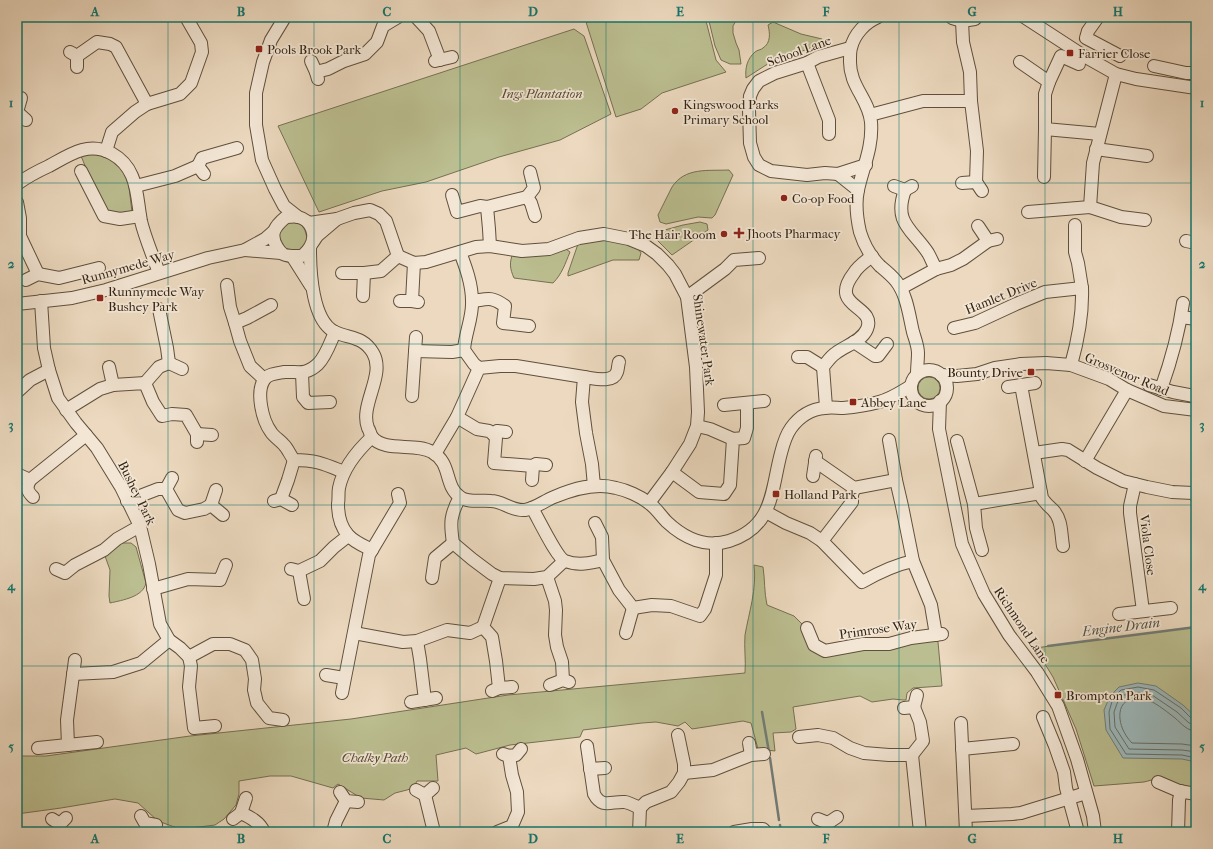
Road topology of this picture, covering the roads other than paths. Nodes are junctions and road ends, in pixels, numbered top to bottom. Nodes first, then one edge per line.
1 (186, 17) edge
2 (285, 17) edge
3 (398, 17) edge
4 (416, 17) edge
5 (878, 17) edge
6 (1024, 17) edge
7 (1098, 17) edge
8 (976, 19) dead end
9 (850, 48) junction
10 (1120, 56) dead end
11 (452, 57) dead end
12 (75, 58) dead end
13 (310, 61) dead end
14 (1020, 62) dead end
15 (807, 63) junction
16 (1079, 64) dead end
17 (1154, 66) dead end
18 (1116, 74) junction
19 (1196, 74) edge
20 (1049, 82) junction
21 (1196, 88) edge
22 (21, 98) dead end
23 (971, 101) junction
24 (147, 104) junction
25 (20, 115) edge
26 (870, 115) junction
27 (1045, 130) junction
28 (829, 134) dead end
29 (1100, 134) junction
30 (237, 148) dead end
31 (1096, 149) junction
32 (106, 151) junction
33 (1147, 156) dead end
34 (866, 165) junction
35 (81, 171) dead end
36 (530, 172) dead end
37 (838, 174) junction
38 (1044, 177) dead end
39 (962, 183) dead end
40 (17, 184) edge
41 (136, 186) junction
42 (904, 187) dead end
43 (275, 189) junction
44 (858, 190) junction
45 (452, 195) dead end
46 (527, 197) junction
47 (17, 202) edge
48 (487, 207) junction
49 (1090, 207) junction
50 (1028, 212) dead end
51 (140, 216) junction
52 (536, 216) dead end
53 (298, 217) junction
54 (337, 219) junction
55 (1145, 220) dead end
56 (309, 224) junction
57 (1075, 225) dead end
58 (978, 226) dead end
59 (276, 228) junction
60 (311, 245) junction
61 (490, 246) junction
62 (245, 250) junction
63 (460, 252) junction
64 (286, 255) junction
65 (398, 256) junction
66 (872, 256) junction
67 (759, 258) dead end
68 (414, 263) junction
69 (100, 268) dead end
70 (936, 269) junction
71 (159, 273) junction
72 (342, 273) dead end
73 (364, 273) junction
74 (38, 274) junction
75 (237, 279) dead end
76 (26, 280) dead end
77 (312, 287) junction
78 (901, 288) junction
79 (1082, 288) junction
80 (363, 296) dead end
81 (687, 297) junction
82 (40, 301) junction
83 (400, 301) dead end
84 (472, 301) junction
85 (1183, 303) dead end
86 (17, 304) edge
87 (271, 305) dead end
88 (159, 309) dead end
89 (1181, 317) junction
90 (1196, 319) edge
91 (236, 322) junction
92 (529, 326) dead end
93 (954, 328) dead end
94 (335, 332) junction
95 (416, 337) dead end
96 (854, 342) junction
97 (886, 344) dead end
98 (464, 350) junction
99 (415, 351) junction
100 (918, 352) junction
101 (798, 358) dead end
102 (169, 362) junction
103 (619, 362) dead end
104 (1071, 365) junction
105 (824, 366) junction
106 (109, 367) dead end
107 (479, 368) junction
108 (182, 369) dead end
109 (48, 370) junction
110 (930, 370) junction
111 (302, 373) junction
112 (917, 374) junction
113 (977, 374) junction
114 (941, 375) junction
115 (584, 377) junction
116 (264, 379) junction
117 (145, 383) junction
118 (1035, 383) dead end
119 (113, 385) junction
120 (1021, 385) junction
121 (1149, 385) dead end
122 (911, 386) junction
123 (1008, 387) dead end
124 (1162, 389) junction
125 (1127, 390) junction
126 (17, 392) edge
127 (412, 396) dead end
128 (1194, 396) dead end
129 (943, 397) junction
130 (889, 399) junction
131 (764, 401) dead end
132 (330, 402) dead end
133 (919, 402) junction
134 (747, 403) junction
135 (724, 405) dead end
136 (826, 407) junction
137 (66, 410) junction
138 (1196, 410) edge
139 (457, 417) junction
140 (696, 426) junction
141 (939, 428) junction
142 (506, 432) dead end
143 (493, 434) junction
144 (86, 435) junction
145 (212, 435) dead end
146 (372, 437) junction
147 (733, 439) junction
148 (889, 440) dead end
149 (957, 441) dead end
150 (1034, 453) junction
151 (435, 454) junction
152 (294, 460) junction
153 (1085, 461) junction
154 (546, 465) dead end
155 (533, 466) junction
156 (344, 472) junction
157 (672, 472) junction
158 (17, 474) edge
159 (813, 476) dead end
160 (172, 478) dead end
161 (30, 480) junction
162 (532, 480) dead end
163 (896, 480) junction
164 (1135, 484) junction
165 (594, 486) junction
166 (854, 488) junction
167 (166, 489) junction
168 (216, 490) dead end
169 (1041, 493) junction
170 (398, 494) dead end
171 (1196, 496) edge
172 (33, 497) dead end
173 (460, 497) junction
174 (127, 501) junction
175 (648, 503) junction
176 (974, 504) junction
177 (210, 505) junction
178 (292, 505) dead end
179 (532, 508) junction
180 (766, 512) junction
181 (222, 515) dead end
182 (595, 523) dead end
183 (140, 526) junction
184 (348, 536) junction
185 (822, 541) junction
186 (453, 543) junction
187 (716, 543) junction
188 (1063, 546) dead end
189 (372, 550) junction
190 (982, 550) dead end
191 (603, 560) junction
192 (564, 561) junction
193 (913, 561) junction
194 (226, 565) dead end
195 (63, 575) dead end
196 (431, 577) dead end
197 (547, 577) junction
198 (500, 578) junction
199 (153, 589) junction
200 (304, 599) dead end
201 (633, 608) junction
202 (1171, 608) dead end
203 (1143, 611) junction
204 (1120, 614) dead end
205 (483, 627) junction
206 (807, 628) dead end
207 (354, 633) junction
208 (626, 633) dead end
209 (169, 640) junction
210 (417, 642) junction
211 (189, 657) junction
212 (75, 660) dead end
213 (73, 674) junction
214 (326, 675) dead end
215 (344, 678) junction
216 (550, 685) dead end
217 (512, 687) dead end
218 (342, 693) dead end
219 (917, 695) dead end
220 (411, 702) dead end
221 (1042, 717) dead end
222 (283, 720) dead end
223 (961, 723) dead end
224 (215, 726) dead end
225 (676, 732) dead end
226 (799, 737) dead end
227 (98, 742) dead end
228 (749, 743) dead end
229 (1013, 744) dead end
230 (68, 745) junction
231 (587, 746) dead end
232 (38, 748) dead end
233 (521, 749) dead end
234 (962, 749) junction
235 (764, 754) dead end
236 (751, 755) junction
237 (912, 755) junction
238 (605, 768) dead end
239 (590, 769) junction
240 (684, 773) junction
241 (1158, 782) dead end
242 (425, 791) dead end
243 (1181, 791) junction
244 (1086, 793) junction
245 (1196, 794) edge
246 (246, 798) dead end
247 (1069, 799) junction
248 (358, 802) dead end
249 (640, 808) junction
250 (966, 816) junction
251 (513, 829) edge
252 (770, 829) edge
253 (264, 832) edge
254 (333, 832) edge
255 (434, 832) edge
256 (497, 832) edge
257 (640, 832) edge
258 (734, 832) edge
259 (920, 832) edge
260 (966, 832) edge
261 (1078, 832) edge
262 (1095, 832) edge
263 (1178, 832) edge

1 - 24 street
2 - 43 street
3 - 13 street
4 - 11 street
5 - 9 street
6 - 18 street
7 - 10 street
8 - 23 street
9 - 15 street, School Lane
9 - 26 street
12 - 24 street
14 - 20 street
15 - 28 street
15 - 37 street, School Lane
16 - 20 street
17 - 19 street
18 - 21 street
18 - 29 street
20 - 27 street
22 - 25 street
23 - 26 street
23 - 39 street
24 - 32 street
26 - 34 street
27 - 29 street
27 - 38 street
29 - 31 street
30 - 41 street
31 - 33 street
31 - 49 street
32 - 40 street
32 - 41 street
34 - 37 street, School Lane
34 - 44 street
35 - 51 street
36 - 46 street
37 - 44 street
41 - 51 street
42 - 70 street
43 - 53 street
43 - 59 street
44 - 66 street
45 - 48 street
46 - 48 street
46 - 52 street
47 - 74 street
48 - 61 street
49 - 50 street
49 - 55 street
51 - 71 street
53 - 56 street
53 - 59 street
54 - 56 street
54 - 60 street
54 - 65 street
56 - 60 street
57 - 79 street
58 - 70 street
59 - 62 street, Runnymede Way
59 - 64 street
60 - 64 street
60 - 77 street
61 - 63 street, Shinewater Park
61 - 81 street, Shinewater Park
62 - 64 street, Runnymede Way
62 - 71 street, Runnymede Way
63 - 68 street, Shinewater Park
63 - 84 street
64 - 77 street
65 - 68 street
65 - 73 street
66 - 78 street
66 - 96 street
67 - 81 street
68 - 83 street
69 - 74 street
70 - 78 street
71 - 82 street, Runnymede Way
72 - 73 street
73 - 80 street
74 - 76 street
75 - 91 street
77 - 94 street
78 - 100 street
79 - 93 street, Hamlet Drive
79 - 104 street
81 - 140 street, Shinewater Park
82 - 86 street, Runnymede Way
82 - 109 street, Bushey Park
84 - 92 street
84 - 98 street
85 - 89 street
87 - 91 street
88 - 102 street
89 - 90 street
89 - 124 street
91 - 116 street
94 - 111 street
94 - 146 street
95 - 99 street
96 - 97 street
96 - 105 street
98 - 99 street
98 - 107 street
99 - 127 street
100 - 110 street
100 - 112 street
101 - 105 street
102 - 108 street
102 - 117 street
103 - 115 street
104 - 113 street, Grosvenor Road
104 - 125 street, Grosvenor Road
105 - 136 street
106 - 119 street
107 - 115 street
107 - 139 street
109 - 126 street
109 - 137 street, Bushey Park
110 - 112 street
110 - 114 street
111 - 116 street
111 - 132 street
112 - 122 street
113 - 114 street, Grosvenor Road
113 - 129 street, Grosvenor Road
114 - 129 street
115 - 165 street
116 - 152 street
117 - 119 street
117 - 145 street
118 - 120 street
119 - 137 street
120 - 123 street
120 - 150 street
121 - 124 street
122 - 130 street
122 - 133 street
124 - 128 street
125 - 138 street, Grosvenor Road
125 - 153 street
129 - 133 street
129 - 141 street, Richmond Lane
130 - 133 street
130 - 136 street
131 - 134 street
133 - 141 street, Richmond Lane
134 - 135 street
134 - 147 street
136 - 180 street
137 - 144 street, Bushey Park
139 - 143 street
139 - 151 street
140 - 147 street
140 - 157 street, Shinewater Park
141 - 244 street, Richmond Lane
142 - 143 street
143 - 155 street
144 - 161 street
144 - 174 street, Bushey Park
146 - 151 street
146 - 156 street
147 - 157 street
148 - 163 street
149 - 176 street
150 - 153 street
150 - 169 street
151 - 173 street
152 - 156 street
152 - 178 street
153 - 164 street
154 - 155 street
155 - 162 street
156 - 184 street
157 - 175 street, Shinewater Park
158 - 161 street
159 - 166 street
160 - 167 street
161 - 172 street
163 - 166 street
163 - 193 street
164 - 171 street
164 - 203 street, Viola Close
165 - 175 street
165 - 179 street
166 - 185 street
167 - 174 street
167 - 177 street
168 - 177 street
169 - 176 street
169 - 188 street
170 - 189 street
173 - 179 street
173 - 186 street
174 - 183 street, Bushey Park
175 - 187 street
176 - 190 street
177 - 181 street
179 - 192 street
180 - 185 street
180 - 187 street
182 - 191 street
183 - 195 street
183 - 199 street, Bushey Park
184 - 189 street
184 - 200 street
185 - 193 street
186 - 196 street
186 - 198 street
187 - 201 street
189 - 207 street
191 - 192 street
191 - 201 street
192 - 197 street
193 - 206 street, Primrose Way
194 - 199 street
197 - 198 street
197 - 216 street
198 - 205 street
199 - 209 street, Bushey Park
201 - 208 street
202 - 203 street
203 - 204 street
205 - 210 street
205 - 217 street
207 - 210 street
207 - 215 street
209 - 211 street, Bushey Park
209 - 213 street
210 - 220 street
211 - 222 street
211 - 224 street
212 - 213 street
213 - 230 street
214 - 215 street
215 - 218 street
219 - 237 street
221 - 247 street
223 - 234 street
225 - 240 street
226 - 237 street
227 - 230 street
228 - 236 street
229 - 234 street
230 - 232 street
231 - 239 street
233 - 251 street
234 - 250 street
235 - 236 street
236 - 240 street
237 - 259 street
238 - 239 street
239 - 249 street
240 - 249 street
241 - 243 street
242 - 255 street
243 - 245 street
243 - 263 street
244 - 247 street
244 - 262 street, Richmond Lane
246 - 253 street
247 - 250 street
247 - 261 street
248 - 254 street
249 - 257 street
250 - 260 street
251 - 256 street
252 - 258 street

